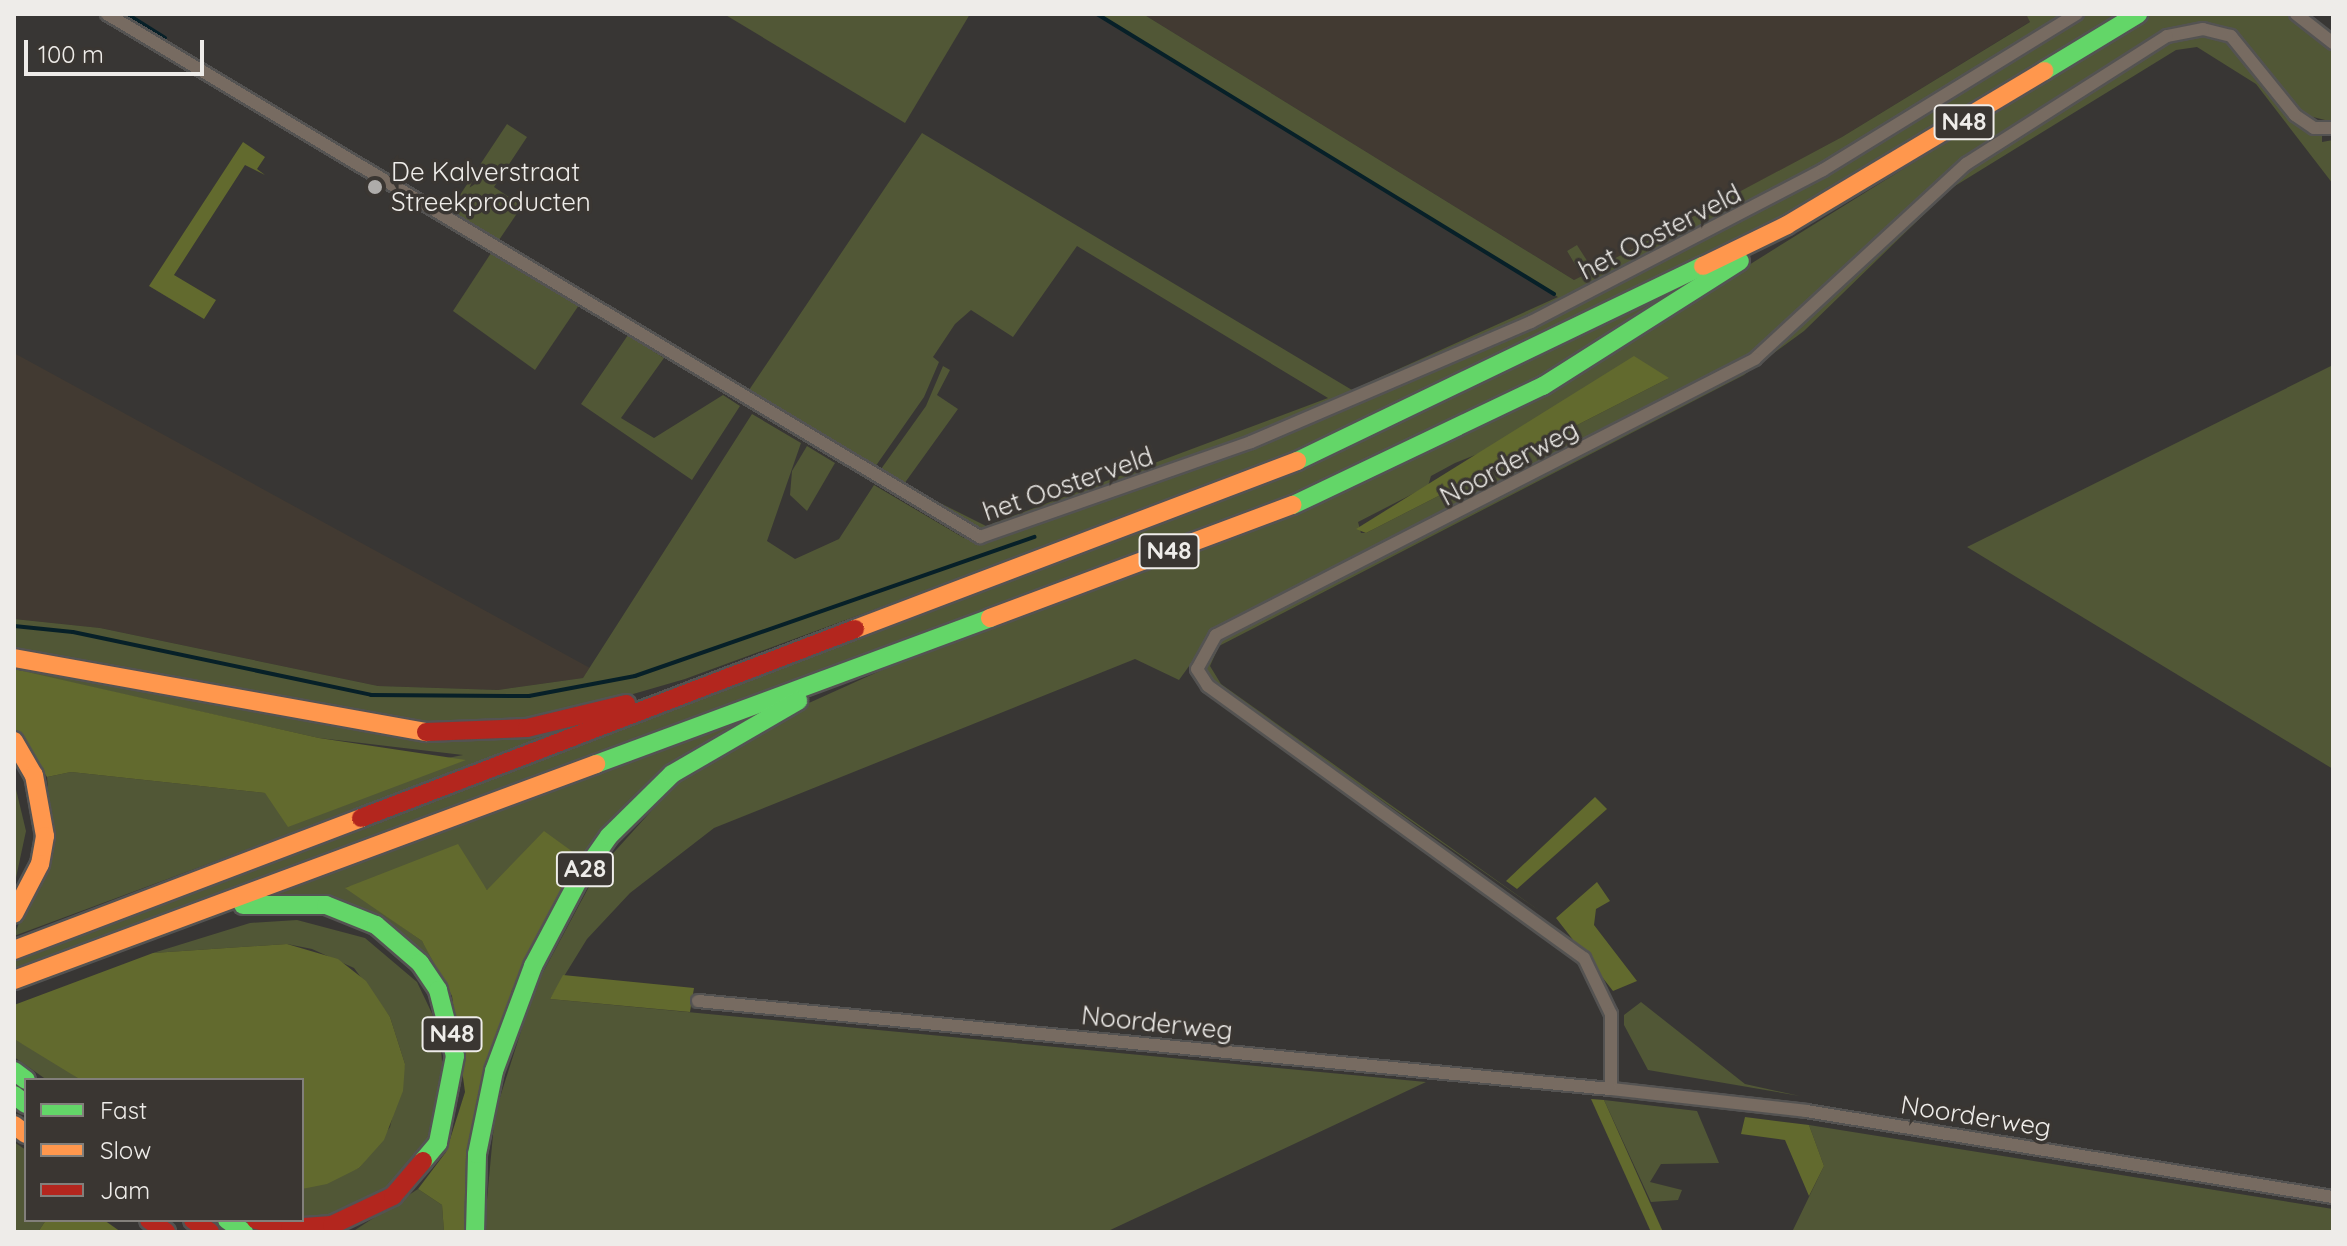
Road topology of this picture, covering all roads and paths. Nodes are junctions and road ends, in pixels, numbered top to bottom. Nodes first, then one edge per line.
1 (107, 14) edge
2 (2077, 14) edge
3 (2138, 14) edge
4 (2296, 14) edge
5 (2333, 43) edge
6 (2333, 128) edge
7 (1787, 225) junction
8 (895, 651) junction
9 (14, 658) edge
10 (725, 679) junction
11 (14, 741) edge
12 (14, 914) edge
13 (191, 914) junction
14 (14, 950) edge
15 (14, 980) edge
16 (698, 1001) dead end
17 (1611, 1089) junction
18 (2333, 1197) edge
19 (264, 1222) edge
20 (475, 1232) edge

1 - 2 street, het Oosterveld
3 - 7 highway, N48
4 - 5 street
6 - 17 street, Noorderweg
7 - 8 highway, N48
7 - 10 highway, N48
8 - 13 highway, N48
8 - 20 highway, A28
9 - 10 highway, N48
10 - 14 highway, N48
11 - 12 highway
13 - 15 highway, N48
13 - 19 highway, N48
16 - 17 street, Noorderweg
17 - 18 street, Noorderweg

